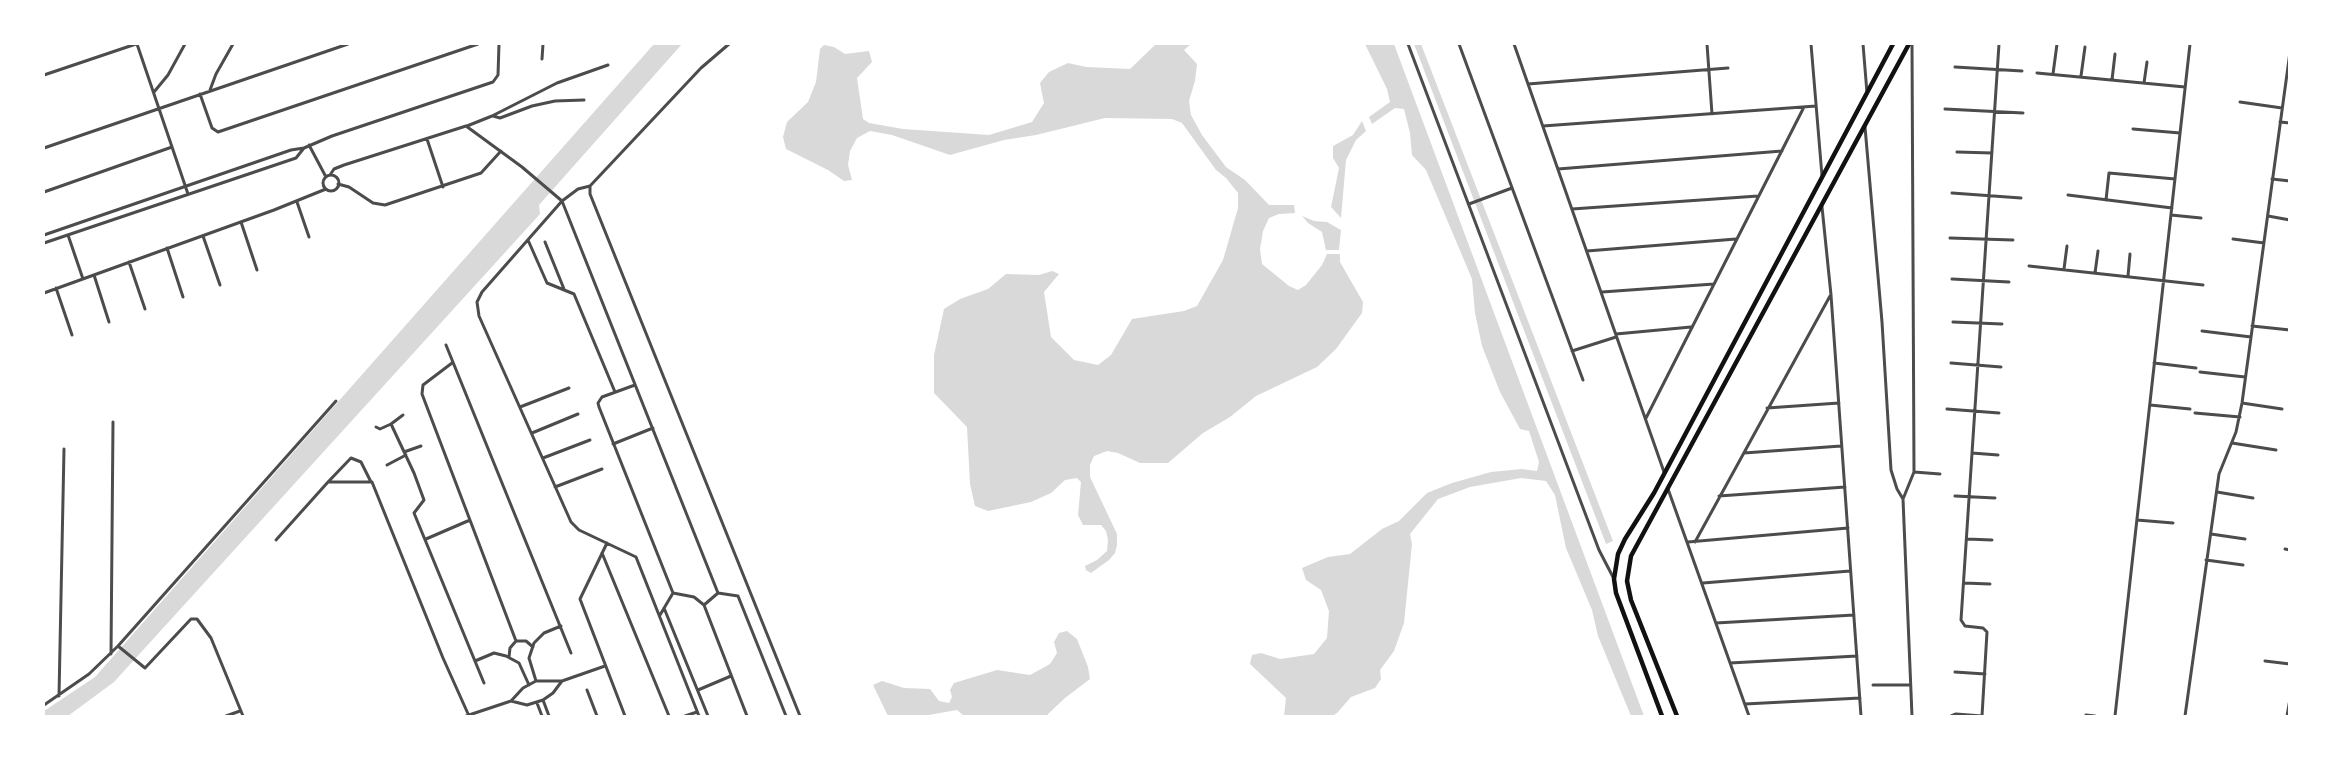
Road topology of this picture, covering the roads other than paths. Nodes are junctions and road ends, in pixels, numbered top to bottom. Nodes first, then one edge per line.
1 (137, 44) edge
2 (185, 44) edge
3 (233, 44) edge
4 (348, 44) edge
5 (478, 44) edge
6 (499, 44) edge
7 (543, 44) edge
8 (729, 44) edge
9 (1407, 44) edge
10 (1459, 44) edge
11 (1514, 44) edge
12 (1707, 44) edge
13 (1811, 44) edge
14 (1863, 44) edge
15 (1893, 44) edge
16 (1910, 44) edge
17 (1999, 44) edge
18 (2057, 44) edge
19 (2190, 44) edge
20 (2085, 47) dead end
21 (2289, 52) edge
22 (2115, 54) dead end
23 (542, 59) dead end
24 (2147, 62) dead end
25 (608, 65) dead end
26 (1955, 67) dead end
27 (1728, 69) dead end
28 (1998, 69) junction
29 (1709, 71) junction
30 (2022, 71) dead end
31 (2037, 73) dead end
32 (2053, 74) junction
33 (44, 75) edge
34 (2081, 76) junction
35 (2112, 80) junction
36 (2144, 83) junction
37 (1528, 84) junction
38 (2185, 87) junction
39 (210, 90) junction
40 (153, 93) junction
41 (1867, 93) junction
42 (201, 94) junction
43 (584, 100) dead end
44 (2240, 102) dead end
45 (1816, 106) junction
46 (158, 107) junction
47 (1804, 107) junction
48 (2282, 108) junction
49 (1945, 109) dead end
50 (1995, 112) junction
51 (2023, 113) dead end
52 (1712, 114) junction
53 (492, 116) junction
54 (1865, 122) junction
55 (2280, 122) junction
56 (2289, 123) edge
57 (466, 126) junction
58 (1543, 126) junction
59 (2133, 129) dead end
60 (2180, 133) junction
61 (427, 139) junction
62 (309, 146) junction
63 (172, 147) junction
64 (44, 148) edge
65 (304, 148) junction
66 (501, 151) junction
67 (1782, 151) junction
68 (1957, 152) dead end
69 (1992, 153) junction
70 (1558, 169) junction
71 (330, 175) junction
72 (1822, 176) junction
73 (326, 177) junction
74 (2175, 179) junction
75 (2272, 179) junction
76 (2289, 181) edge
77 (338, 184) junction
78 (590, 186) junction
79 (186, 187) junction
80 (443, 188) junction
81 (1512, 188) junction
82 (326, 189) junction
83 (44, 192) edge
84 (1952, 193) dead end
85 (188, 194) junction
86 (2068, 195) dead end
87 (1758, 196) junction
88 (1989, 196) junction
89 (2021, 198) dead end
90 (2106, 200) junction
91 (562, 201) junction
92 (297, 202) junction
93 (1821, 203) junction
94 (1469, 204) junction
95 (2172, 208) junction
96 (1572, 209) junction
97 (2171, 215) junction
98 (2267, 216) junction
99 (2201, 218) dead end
100 (2289, 220) edge
101 (241, 222) junction
102 (44, 235) edge
103 (68, 235) junction
104 (203, 236) junction
105 (309, 237) dead end
106 (1950, 238) dead end
107 (2233, 238) dead end
108 (1736, 239) junction
109 (1986, 239) junction
110 (528, 240) junction
111 (2013, 240) dead end
112 (546, 242) dead end
113 (44, 243) edge
114 (2264, 243) junction
115 (2067, 246) dead end
116 (167, 248) junction
117 (1587, 251) junction
118 (2098, 251) dead end
119 (2130, 254) dead end
120 (129, 262) junction
121 (2029, 266) dead end
122 (2064, 269) junction
123 (257, 270) dead end
124 (2095, 273) junction
125 (94, 275) junction
126 (2128, 276) junction
127 (83, 279) junction
128 (1952, 279) dead end
129 (2164, 280) junction
130 (1983, 281) junction
131 (2009, 282) dead end
132 (1714, 284) junction
133 (220, 285) dead end
134 (2203, 285) dead end
135 (56, 288) junction
136 (564, 289) junction
137 (1601, 292) junction
138 (44, 293) edge
139 (1831, 294) junction
140 (183, 297) dead end
141 (146, 309) dead end
142 (110, 322) dead end
143 (1953, 322) dead end
144 (1980, 324) junction
145 (2002, 324) dead end
146 (2252, 326) junction
147 (1691, 327) junction
148 (2289, 330) edge
149 (2202, 331) dead end
150 (72, 335) dead end
151 (1616, 335) junction
152 (2251, 337) junction
153 (446, 345) dead end
154 (1572, 351) junction
155 (452, 362) junction
156 (1951, 363) dead end
157 (2154, 363) junction
158 (1978, 364) junction
159 (2001, 366) dead end
160 (2196, 368) dead end
161 (2199, 372) dead end
162 (2245, 377) junction
163 (1583, 380) dead end
164 (635, 385) junction
165 (570, 388) dead end
166 (615, 392) junction
167 (336, 401) dead end
168 (1839, 403) junction
169 (2242, 403) junction
170 (2150, 405) junction
171 (520, 407) junction
172 (1767, 408) junction
173 (1947, 409) dead end
174 (2190, 409) dead end
175 (2282, 409) dead end
176 (1975, 411) junction
177 (2195, 413) dead end
178 (578, 414) dead end
179 (1999, 414) dead end
180 (403, 415) dead end
181 (2240, 417) junction
182 (1646, 419) junction
183 (113, 422) dead end
184 (391, 424) junction
185 (375, 427) dead end
186 (653, 428) junction
187 (532, 433) junction
188 (590, 440) dead end
189 (2232, 443) junction
190 (613, 444) junction
191 (421, 446) dead end
192 (1842, 446) junction
193 (64, 449) dead end
194 (2276, 450) dead end
195 (405, 453) junction
196 (1744, 453) junction
197 (1972, 453) junction
198 (1998, 455) dead end
199 (543, 458) junction
200 (387, 465) dead end
201 (602, 469) dead end
202 (1914, 472) junction
203 (1665, 473) junction
204 (1940, 474) dead end
205 (328, 482) junction
206 (372, 483) junction
207 (555, 487) junction
208 (1845, 487) junction
209 (1668, 488) junction
210 (2216, 492) junction
211 (1719, 496) junction
212 (1955, 496) dead end
213 (1970, 496) junction
214 (1995, 498) dead end
215 (2253, 498) dead end
216 (1903, 499) junction
217 (470, 519) junction
218 (2137, 520) junction
219 (2173, 523) dead end
220 (1848, 528) junction
221 (2210, 534) junction
222 (426, 538) junction
223 (1967, 539) junction
224 (2245, 539) dead end
225 (276, 540) dead end
226 (1992, 540) dead end
227 (1688, 542) junction
228 (1695, 542) junction
229 (607, 543) junction
230 (602, 553) junction
231 (2206, 560) junction
232 (2243, 565) dead end
233 (1850, 571) junction
234 (1614, 579) junction
235 (1703, 583) junction
236 (1964, 583) junction
237 (1990, 584) dead end
238 (673, 593) junction
239 (718, 593) junction
240 (704, 605) junction
241 (664, 608) junction
242 (659, 615) junction
243 (1854, 615) junction
244 (1716, 623) junction
245 (561, 626) junction
246 (516, 641) junction
247 (119, 647) junction
248 (533, 647) junction
249 (571, 652) dead end
250 (111, 654) junction
251 (1857, 656) junction
252 (509, 657) junction
253 (475, 661) junction
254 (2265, 661) dead end
255 (1730, 663) junction
256 (2289, 664) edge
257 (605, 666) junction
258 (1955, 672) dead end
259 (1985, 674) junction
260 (731, 676) junction
261 (536, 681) junction
262 (562, 681) junction
263 (484, 683) dead end
264 (529, 685) junction
265 (1910, 685) junction
266 (1873, 686) dead end
267 (586, 690) dead end
268 (698, 690) junction
269 (59, 696) junction
270 (1860, 698) junction
271 (2289, 699) edge
272 (543, 700) junction
273 (511, 701) junction
274 (537, 703) junction
275 (1745, 704) junction
276 (44, 705) edge
277 (240, 711) junction
278 (697, 711) junction
279 (2086, 715) edge
280 (468, 716) edge
281 (1748, 716) edge
282 (1982, 716) edge
283 (225, 717) edge
284 (243, 717) edge
285 (542, 717) edge
286 (549, 717) edge
287 (597, 717) edge
288 (626, 717) edge
289 (669, 717) edge
290 (685, 717) edge
291 (699, 717) edge
292 (708, 717) edge
293 (747, 717) edge
294 (786, 717) edge
295 (800, 717) edge
296 (1662, 717) edge
297 (1677, 717) edge
298 (1743, 717) edge
299 (1862, 717) edge
300 (1912, 717) edge
301 (1951, 717) edge
302 (2095, 717) edge
303 (2115, 717) edge
304 (2185, 717) edge
305 (2287, 717) edge

1 - 33 street
1 - 40 street
2 - 40 street
3 - 39 street
4 - 39 street
5 - 42 street
6 - 62 street
7 - 23 street
8 - 78 street
9 - 94 street
10 - 81 street
11 - 37 street
12 - 29 street
13 - 45 street
14 - 41 street
15 - 41 main road
16 - 54 main road
16 - 202 street
17 - 28 street
18 - 32 street
19 - 38 street
20 - 34 street
21 - 48 street
22 - 35 street
24 - 36 street
25 - 53 street
26 - 28 street
27 - 29 street
28 - 30 street
28 - 50 street
29 - 37 street
29 - 52 street
31 - 32 street
32 - 34 street
34 - 35 street
35 - 36 street
36 - 38 street
37 - 58 street
38 - 60 street
39 - 42 street
40 - 46 street
41 - 72 main road
42 - 46 street
43 - 53 street
44 - 48 street
45 - 47 street
45 - 72 street
46 - 63 street
46 - 64 street
47 - 52 street
47 - 67 street
48 - 55 street
49 - 50 street
50 - 51 street
50 - 69 street
52 - 58 street
53 - 57 street
54 - 93 main road
54 - 216 street
55 - 56 street
55 - 75 street
57 - 61 street
57 - 66 street
58 - 70 street
59 - 60 street
60 - 74 street
61 - 71 street
61 - 80 street
62 - 65 street
62 - 73 street
63 - 79 street
63 - 83 street
65 - 79 street
65 - 85 street
66 - 80 street
66 - 91 street
67 - 70 street
67 - 87 street
68 - 69 street
69 - 88 street
70 - 96 street
71 - 73 street
71 - 77 street
72 - 203 main road
73 - 82 street
74 - 90 street
74 - 95 street
75 - 76 street
75 - 98 street
77 - 80 street
77 - 82 street
78 - 91 street
78 - 295 street
79 - 85 street
79 - 102 street
81 - 94 street
81 - 154 street
82 - 92 street
84 - 88 street
85 - 103 street
86 - 90 street
87 - 96 street
87 - 108 street
88 - 89 street
88 - 109 street
90 - 95 street
91 - 110 street
91 - 164 street
92 - 101 street
92 - 105 street
93 - 139 street
93 - 209 main road
94 - 234 street
95 - 97 street
96 - 117 street
97 - 99 street
97 - 129 street
98 - 100 street
98 - 114 street
101 - 104 street
101 - 123 street
103 - 113 street
103 - 127 street
104 - 116 street
104 - 133 street
106 - 109 street
107 - 114 street
108 - 117 street
108 - 132 street
109 - 111 street
109 - 130 street
110 - 136 street
110 - 171 street
112 - 136 street
114 - 146 street
115 - 122 street
116 - 120 street
116 - 140 street
117 - 137 street
118 - 124 street
119 - 126 street
120 - 125 street
120 - 141 street
121 - 122 street
122 - 124 street
124 - 126 street
125 - 127 street
125 - 142 street
126 - 129 street
127 - 135 street
128 - 130 street
129 - 134 street
129 - 157 street
130 - 131 street
130 - 144 street
132 - 137 street
132 - 147 street
135 - 138 street
135 - 150 street
136 - 166 street
137 - 151 street
139 - 168 street
139 - 172 street
143 - 144 street
144 - 145 street
144 - 158 street
146 - 148 street
146 - 152 street
147 - 151 street
147 - 182 street
149 - 152 street
151 - 154 street
151 - 182 street
152 - 162 street
153 - 155 street
154 - 163 street
155 - 217 street
155 - 245 street
156 - 158 street
157 - 160 street
157 - 170 street
158 - 159 street
158 - 176 street
161 - 162 street
162 - 169 street
164 - 166 street
164 - 186 street
165 - 171 street
166 - 190 street
167 - 247 street
168 - 172 street
168 - 192 street
169 - 175 street
169 - 181 street
170 - 174 street
170 - 218 street
171 - 187 street
172 - 196 street
173 - 176 street
176 - 179 street
176 - 197 street
177 - 181 street
178 - 187 street
180 - 184 street
181 - 189 street
182 - 203 street
183 - 250 street
184 - 185 street
184 - 195 street
186 - 190 street
186 - 239 street
187 - 199 street
188 - 199 street
189 - 194 street
189 - 210 street
190 - 238 street
191 - 195 street
192 - 196 street
192 - 208 street
193 - 269 street
195 - 200 street
195 - 222 street
196 - 211 street
197 - 198 street
197 - 213 street
199 - 207 street
201 - 207 street
202 - 204 street
202 - 216 street
203 - 234 main road
205 - 206 street
205 - 206 street
205 - 225 street
206 - 280 street
207 - 229 street
208 - 211 street
208 - 220 street
209 - 227 street
209 - 297 main road
210 - 215 street
210 - 221 street
211 - 228 street
212 - 213 street
213 - 214 street
213 - 223 street
216 - 265 street
217 - 222 street
217 - 246 street
218 - 219 street
218 - 303 street
220 - 228 street
220 - 233 street
221 - 224 street
221 - 231 street
222 - 253 street
223 - 226 street
223 - 236 street
227 - 228 street
227 - 235 street
229 - 230 street
229 - 242 street
230 - 257 street
230 - 289 street
231 - 232 street
231 - 304 street
233 - 235 street
233 - 243 street
234 - 296 main road
235 - 244 street
236 - 237 street
236 - 259 street
238 - 240 street
238 - 241 street
239 - 240 street
239 - 294 street
240 - 260 street
241 - 242 street
241 - 268 street
242 - 278 street
243 - 244 street
243 - 251 street
244 - 255 street
245 - 248 street
245 - 249 street
246 - 248 street
246 - 252 street
247 - 250 street
247 - 277 street
248 - 261 street
250 - 269 street
251 - 255 street
251 - 270 street
252 - 253 street
252 - 264 street
253 - 263 street
254 - 256 street
255 - 275 street
257 - 262 street
257 - 288 street
258 - 259 street
259 - 282 street
260 - 268 street
260 - 293 street
261 - 262 street
261 - 264 street
262 - 272 street
264 - 273 street
265 - 266 street
265 - 300 street
267 - 287 street
268 - 292 street
269 - 276 street
270 - 275 street
270 - 299 street
271 - 305 street
272 - 274 street
272 - 286 street
273 - 274 street
273 - 280 street
274 - 285 street
275 - 281 street
277 - 283 street
277 - 284 street
278 - 290 street
278 - 291 street
279 - 302 street
281 - 298 street
282 - 301 street

